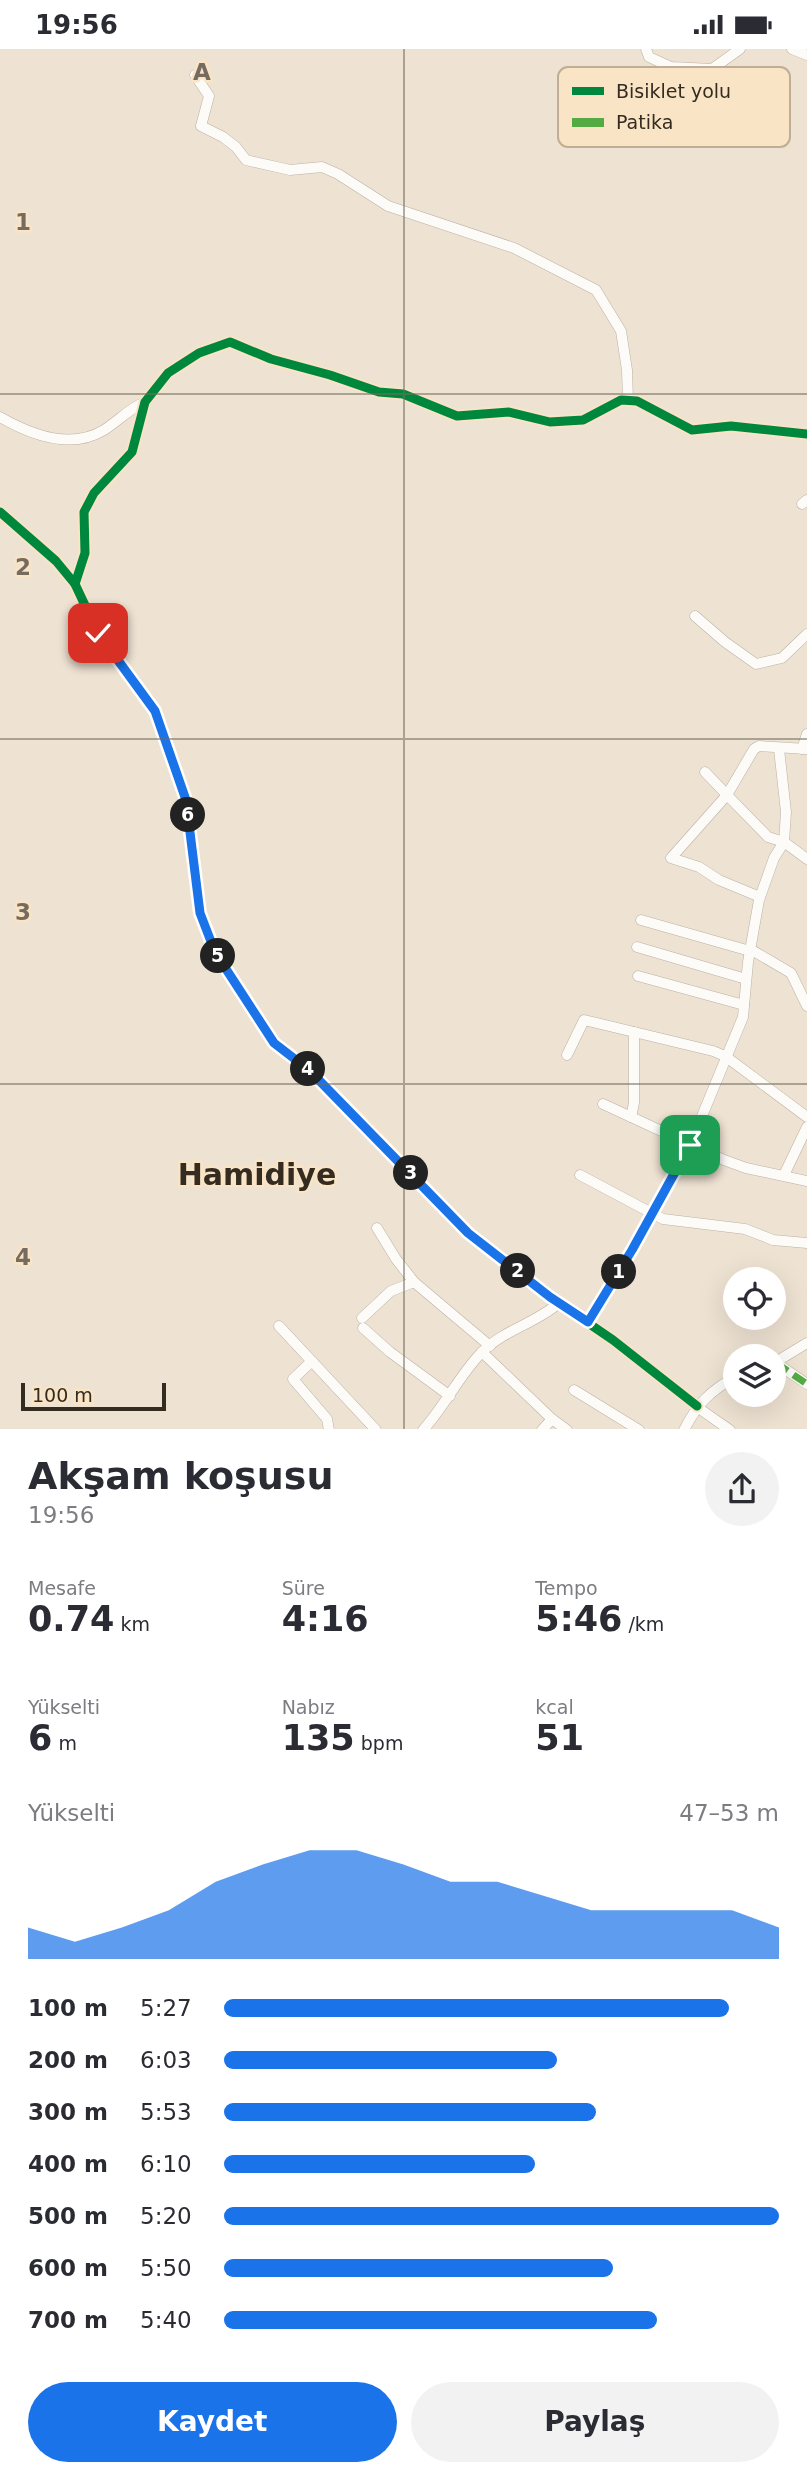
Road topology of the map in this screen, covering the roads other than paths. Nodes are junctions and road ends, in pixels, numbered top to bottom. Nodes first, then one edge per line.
1 (646, 49) edge
2 (740, 49) edge
3 (792, 49) edge
4 (807, 55) edge
5 (671, 67) edge
6 (715, 67) edge
7 (195, 75) dead end
8 (628, 400) junction
9 (145, 402) junction
10 (0, 417) edge
11 (807, 434) edge
12 (0, 512) edge
13 (75, 584) junction
14 (695, 616) dead end
15 (807, 634) edge
16 (807, 734) edge
17 (779, 749) junction
18 (804, 749) edge
19 (705, 772) dead end
20 (727, 795) junction
21 (784, 842) junction
22 (807, 859) edge
23 (760, 897) junction
24 (641, 920) dead end
25 (637, 947) dead end
26 (750, 950) junction
27 (638, 977) dead end
28 (746, 979) junction
29 (744, 1005) junction
30 (807, 1006) edge
31 (634, 1032) junction
32 (567, 1055) dead end
33 (726, 1056) junction
34 (603, 1104) dead end
35 (631, 1117) junction
36 (807, 1117) edge
37 (807, 1127) edge
38 (690, 1145) junction
39 (580, 1175) dead end
40 (784, 1175) junction
41 (807, 1181) edge
42 (652, 1214) junction
43 (377, 1228) dead end
44 (807, 1243) edge
45 (414, 1282) junction
46 (559, 1303) junction
47 (588, 1322) junction
48 (279, 1325) dead end
49 (807, 1343) edge
50 (486, 1349) junction
51 (786, 1356) edge
52 (312, 1361) junction
53 (786, 1370) edge
54 (723, 1384) edge
55 (807, 1384) edge
56 (574, 1390) dead end
57 (450, 1396) junction
58 (697, 1406) junction
59 (552, 1419) junction
60 (330, 1429) edge
61 (375, 1429) edge
62 (424, 1429) edge
63 (543, 1429) edge
64 (565, 1429) edge
65 (637, 1429) edge
66 (685, 1429) edge
67 (729, 1429) edge

1 - 5 street
2 - 6 street
3 - 4 street
7 - 8 street
8 - 9 street
8 - 11 street
9 - 10 street
9 - 13 street
12 - 13 street
13 - 46 street
14 - 15 street
16 - 18 street
17 - 18 street
17 - 20 street
17 - 21 street
19 - 20 street
20 - 21 street
20 - 23 street
21 - 22 street
21 - 23 street
23 - 26 street
24 - 26 street
25 - 28 street
26 - 28 street
26 - 30 street
27 - 29 street
28 - 29 street
29 - 33 street
31 - 32 street
31 - 33 street
31 - 35 street
33 - 36 street
33 - 38 street
34 - 35 street
35 - 38 street
37 - 40 street
38 - 40 street
38 - 42 street
39 - 42 street
40 - 41 street
42 - 44 street
42 - 47 street
43 - 45 street
45 - 50 street
45 - 57 street
46 - 47 street
46 - 50 street
47 - 58 street
48 - 52 street
49 - 51 street
50 - 57 street
50 - 59 street
52 - 60 street
52 - 61 street
53 - 55 street
54 - 58 street
56 - 65 street
57 - 62 street
58 - 66 street
58 - 67 street
59 - 63 street
59 - 64 street

